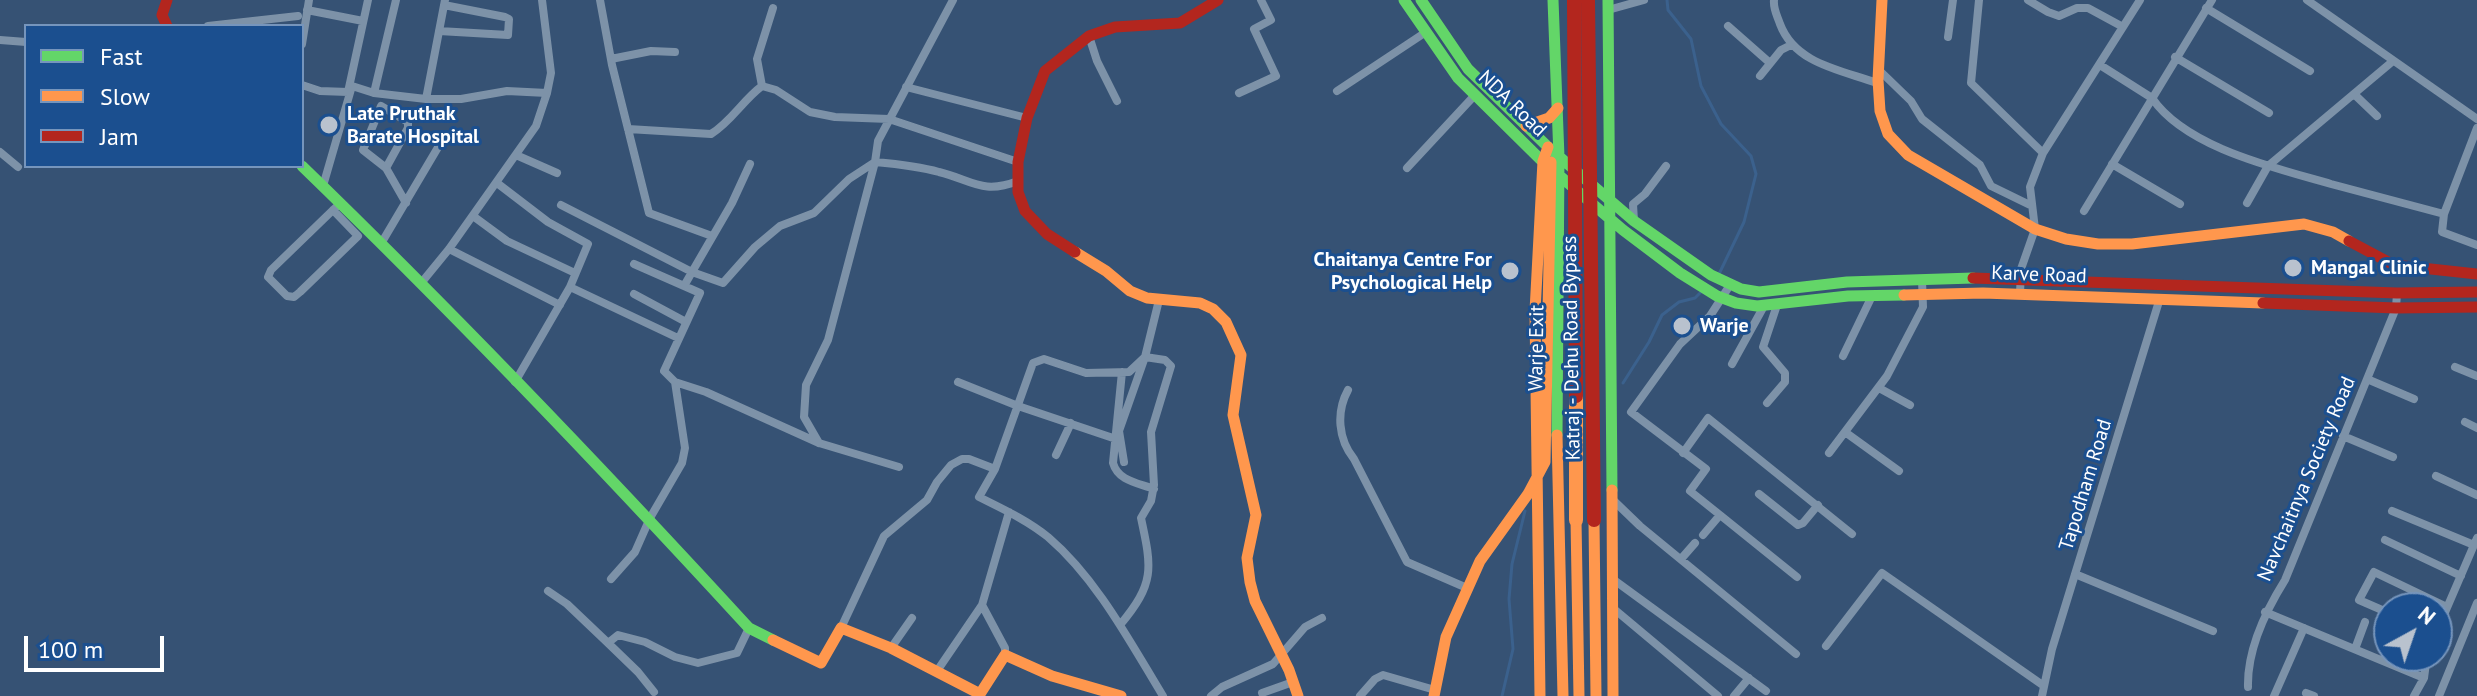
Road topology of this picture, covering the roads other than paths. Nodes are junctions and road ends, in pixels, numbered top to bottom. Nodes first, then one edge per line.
1 (167, 0) edge
2 (309, 0) edge
3 (368, 0) edge
4 (396, 0) edge
5 (542, 0) edge
6 (600, 0) edge
7 (953, 0) edge
8 (1218, 0) edge
9 (1261, 0) edge
10 (1404, 0) edge
11 (1421, 0) edge
12 (1553, 0) edge
13 (1574, 0) edge
14 (1588, 0) edge
15 (1644, 0) edge
16 (1774, 0) edge
17 (1882, 0) edge
18 (1953, 0) edge
19 (1979, 0) edge
20 (2028, 0) edge
21 (2140, 0) edge
22 (2307, 0) edge
23 (445, 2) edge
24 (2078, 4) edge
25 (2209, 4) edge
26 (1608, 5) edge
27 (773, 8) dead end
28 (302, 13) junction
29 (363, 21) junction
30 (166, 24) edge
31 (222, 24) edge
32 (302, 24) edge
33 (1728, 26) dead end
34 (2123, 27) junction
35 (439, 31) junction
36 (1426, 32) junction
37 (1089, 36) junction
38 (1948, 37) dead end
39 (0, 40) edge
40 (24, 42) edge
41 (1791, 45) junction
42 (675, 52) dead end
43 (2175, 57) junction
44 (611, 59) junction
45 (2393, 61) junction
46 (1770, 63) junction
47 (2100, 65) junction
48 (2310, 71) dead end
49 (1760, 76) dead end
50 (1878, 77) junction
51 (304, 86) edge
52 (762, 86) junction
53 (906, 87) junction
54 (1337, 91) dead end
55 (374, 93) junction
56 (547, 93) junction
57 (1239, 93) dead end
58 (2354, 94) junction
59 (1474, 96) junction
60 (2152, 98) junction
61 (426, 99) junction
62 (1117, 101) dead end
63 (1558, 108) junction
64 (2269, 113) dead end
65 (2377, 116) dead end
66 (1027, 118) junction
67 (889, 119) junction
68 (2477, 119) edge
69 (1526, 126) junction
70 (2477, 128) edge
71 (628, 129) junction
72 (440, 144) dead end
73 (0, 152) edge
74 (2043, 153) junction
75 (516, 155) junction
76 (1552, 160) junction
77 (875, 162) junction
78 (1018, 162) junction
79 (750, 164) dead end
80 (2112, 164) junction
81 (1666, 166) dead end
82 (2268, 166) junction
83 (18, 167) dead end
84 (304, 168) edge
85 (386, 168) junction
86 (1407, 168) dead end
87 (557, 173) dead end
88 (1018, 181) junction
89 (497, 183) junction
90 (323, 186) junction
91 (1611, 201) junction
92 (406, 203) junction
93 (2247, 203) dead end
94 (2180, 204) dead end
95 (561, 205) dead end
96 (337, 206) junction
97 (2032, 206) junction
98 (2084, 211) dead end
99 (2444, 214) junction
100 (473, 216) junction
101 (1611, 219) junction
102 (1630, 223) junction
103 (2035, 229) junction
104 (712, 236) junction
105 (382, 242) junction
106 (2477, 245) edge
107 (449, 249) junction
108 (634, 264) dead end
109 (692, 272) junction
110 (575, 273) junction
111 (2477, 274) edge
112 (422, 282) junction
113 (684, 286) junction
114 (570, 287) junction
115 (1922, 287) junction
116 (2020, 287) junction
117 (1724, 291) junction
118 (2161, 292) junction
119 (2477, 292) edge
120 (634, 294) dead end
121 (1872, 296) junction
122 (1159, 300) junction
123 (2396, 301) junction
124 (560, 305) junction
125 (1770, 305) junction
126 (2477, 307) edge
127 (686, 322) junction
128 (678, 338) junction
129 (1843, 356) dead end
130 (1145, 357) junction
131 (1732, 364) dead end
132 (2455, 367) dead end
133 (1122, 372) junction
134 (2477, 376) edge
135 (2367, 379) junction
136 (515, 382) junction
137 (675, 382) junction
138 (958, 382) dead end
139 (1879, 388) junction
140 (1348, 390) dead end
141 (2414, 399) dead end
142 (1767, 403) dead end
143 (1910, 405) dead end
144 (1018, 406) junction
145 (2465, 422) dead end
146 (1071, 423) junction
147 (2477, 428) edge
148 (1845, 432) junction
149 (2343, 436) junction
150 (1116, 439) junction
151 (819, 443) junction
152 (1683, 453) junction
153 (1829, 453) dead end
154 (1056, 455) dead end
155 (2393, 457) dead end
156 (1124, 462) dead end
157 (899, 467) dead end
158 (995, 469) junction
159 (1899, 471) dead end
160 (1539, 474) junction
161 (2436, 476) dead end
162 (1154, 489) junction
163 (1759, 494) dead end
164 (2477, 495) edge
165 (1613, 500) junction
166 (1818, 505) junction
167 (2392, 511) dead end
168 (1009, 512) junction
169 (1720, 515) junction
170 (650, 518) junction
171 (1852, 534) dead end
172 (1703, 535) dead end
173 (2385, 540) dead end
174 (2476, 541) edge
175 (1695, 543) dead end
176 (1681, 559) junction
177 (2075, 574) junction
178 (2461, 576) junction
179 (1797, 577) dead end
180 (611, 579) dead end
181 (1614, 580) junction
182 (1467, 588) junction
183 (548, 591) dead end
184 (2416, 592) edge
185 (2453, 594) edge
186 (2477, 603) edge
187 (982, 605) junction
188 (2373, 606) edge
189 (1614, 609) junction
190 (2265, 612) junction
191 (912, 618) dead end
192 (1322, 618) dead end
193 (2365, 622) dead end
194 (1120, 625) junction
195 (2466, 626) junction
196 (749, 628) junction
197 (841, 628) junction
198 (2304, 628) junction
199 (2213, 631) dead end
200 (2477, 631) edge
201 (608, 643) junction
202 (1826, 646) dead end
203 (891, 648) junction
204 (2355, 649) junction
205 (1281, 653) junction
206 (1796, 654) dead end
207 (1005, 655) junction
208 (937, 671) junction
209 (2425, 672) edge
210 (1749, 678) junction
211 (2424, 678) junction
212 (2044, 686) junction
213 (2248, 687) dead end
214 (1295, 689) edge
215 (1766, 691) dead end
216 (654, 692) dead end
217 (1098, 693) edge
218 (1262, 693) dead end
219 (1434, 693) edge
220 (981, 695) edge
221 (1121, 696) edge
222 (1163, 696) edge
223 (1211, 696) edge
224 (1360, 696) edge
225 (1540, 696) edge
226 (1563, 696) edge
227 (1579, 696) edge
228 (1596, 696) edge
229 (1613, 696) edge
230 (1718, 696) edge
231 (1734, 696) edge
232 (2042, 696) edge
233 (2274, 696) edge
234 (2414, 696) edge
235 (2439, 696) edge

1 - 30 main road
2 - 28 street
3 - 29 street
4 - 55 street
5 - 56 street
6 - 44 street
7 - 53 street
8 - 37 main road
9 - 57 street
10 - 36 main road, NDA Road
11 - 69 main road, NDA Road
12 - 63 main road, Warje Exit
13 - 227 main road, Katraj - Dehu Road Bypass, bridge
14 - 228 main road, Katraj - Dehu Road Bypass, bridge
15 - 26 street
16 - 41 street
17 - 50 main road
18 - 38 street
19 - 74 street
20 - 24 street
21 - 34 street
22 - 45 street
23 - 35 street
23 - 35 street
24 - 34 street
25 - 43 street
25 - 48 street
26 - 91 main road
27 - 52 street
28 - 29 street
28 - 31 street
28 - 32 street
29 - 51 street
33 - 46 street
34 - 47 street
35 - 61 street
36 - 54 street
36 - 59 main road, NDA Road
37 - 62 street
37 - 66 main road
39 - 40 street
41 - 46 street
41 - 50 street
42 - 44 street
43 - 60 street
43 - 64 street
44 - 71 street
45 - 58 street
45 - 68 street
46 - 49 street
47 - 60 street
47 - 74 street
50 - 97 street
50 - 103 main road
52 - 67 street
52 - 71 street
53 - 66 street
53 - 67 street
55 - 61 street
55 - 90 street
56 - 61 street
56 - 75 street
58 - 65 street
58 - 82 street
59 - 76 main road, NDA Road
59 - 86 street
60 - 80 street
60 - 82 street
63 - 69 main road
63 - 76 main road, Warje Exit
66 - 78 main road
67 - 77 street
67 - 78 street
69 - 76 main road, NDA Road
70 - 99 street
71 - 104 street
72 - 92 street
73 - 83 street
74 - 97 street
75 - 87 street
75 - 89 street
76 - 91 main road, NDA Road
76 - 101 main road, NDA Road
76 - 160 main road
76 - 226 main road, Warje Exit
77 - 88 street
77 - 109 street
77 - 151 street
78 - 88 main road
79 - 104 street
80 - 94 street
80 - 98 street
81 - 102 street
82 - 93 street
82 - 99 street
84 - 90 main road
85 - 85 street
85 - 92 street
88 - 122 main road
89 - 100 street
89 - 110 street
90 - 96 main road
91 - 101 main road
91 - 102 main road, NDA Road
92 - 105 street
95 - 109 street
96 - 96 street
96 - 105 main road
97 - 103 street
99 - 106 street
100 - 107 street
100 - 110 street
101 - 102 main road, NDA Road
101 - 165 main road
102 - 117 main road, Karve Road
103 - 111 main road
103 - 116 street
104 - 109 street
105 - 112 main road
107 - 112 street
107 - 124 street
108 - 113 street
109 - 113 street
110 - 114 street
112 - 136 main road
113 - 127 street
114 - 124 street
114 - 128 street
115 - 116 main road, Karve Road
115 - 117 main road, Karve Road
115 - 121 main road, Karve Road
115 - 139 street
116 - 118 main road, Karve Road
117 - 125 main road, Karve Road
117 - 152 street
118 - 123 main road, Karve Road
118 - 177 street, Tapodham Road
119 - 123 main road, Karve Road
120 - 127 street
121 - 125 main road, Karve Road
121 - 129 street
122 - 130 street
122 - 205 main road
123 - 126 main road, Karve Road
123 - 135 street, Navchaitnya Society Road
124 - 136 street
125 - 131 street
125 - 142 street
127 - 128 street
128 - 137 street
130 - 133 street
130 - 156 street
130 - 162 street
132 - 134 street
133 - 144 street
133 - 150 street
135 - 141 street
135 - 149 street, Navchaitnya Society Road
136 - 170 main road
137 - 151 street
137 - 170 street
138 - 144 street
139 - 143 street
139 - 148 street
140 - 182 street
144 - 146 street
144 - 158 street
145 - 147 street
146 - 150 street
146 - 154 street
148 - 153 street
148 - 159 street
149 - 155 street
149 - 190 street, Navchaitnya Society Road
150 - 162 street
151 - 157 street
152 - 166 street
152 - 169 street
158 - 168 street
158 - 197 street
160 - 182 main road
160 - 225 main road
161 - 164 street
162 - 194 street
163 - 166 street
165 - 176 street
165 - 181 main road
166 - 171 street
167 - 174 street
168 - 187 street
168 - 194 street
169 - 172 street
169 - 179 street
170 - 180 street
170 - 196 main road
173 - 178 street
174 - 178 street
175 - 176 street
176 - 206 street
177 - 199 street
177 - 212 street, Tapodham Road
178 - 185 street
181 - 189 main road
181 - 210 street
182 - 219 main road
183 - 201 street
184 - 188 street
186 - 195 street
187 - 207 street
187 - 208 street
189 - 229 main road
189 - 230 street
190 - 198 street, Navchaitnya Society Road
190 - 213 street
191 - 203 street
192 - 205 street
193 - 204 street
194 - 222 street
195 - 200 street
195 - 235 street
196 - 197 main road
196 - 201 street
197 - 203 main road
198 - 204 street, Navchaitnya Society Road
198 - 233 street
201 - 216 street
202 - 212 street
203 - 208 main road
204 - 211 street, Navchaitnya Society Road
205 - 214 main road
205 - 223 street
207 - 217 main road
207 - 220 main road
208 - 220 main road
209 - 211 street
210 - 215 street
210 - 231 street
211 - 234 street
212 - 232 street, Tapodham Road
214 - 218 street
217 - 221 main road
219 - 224 street

